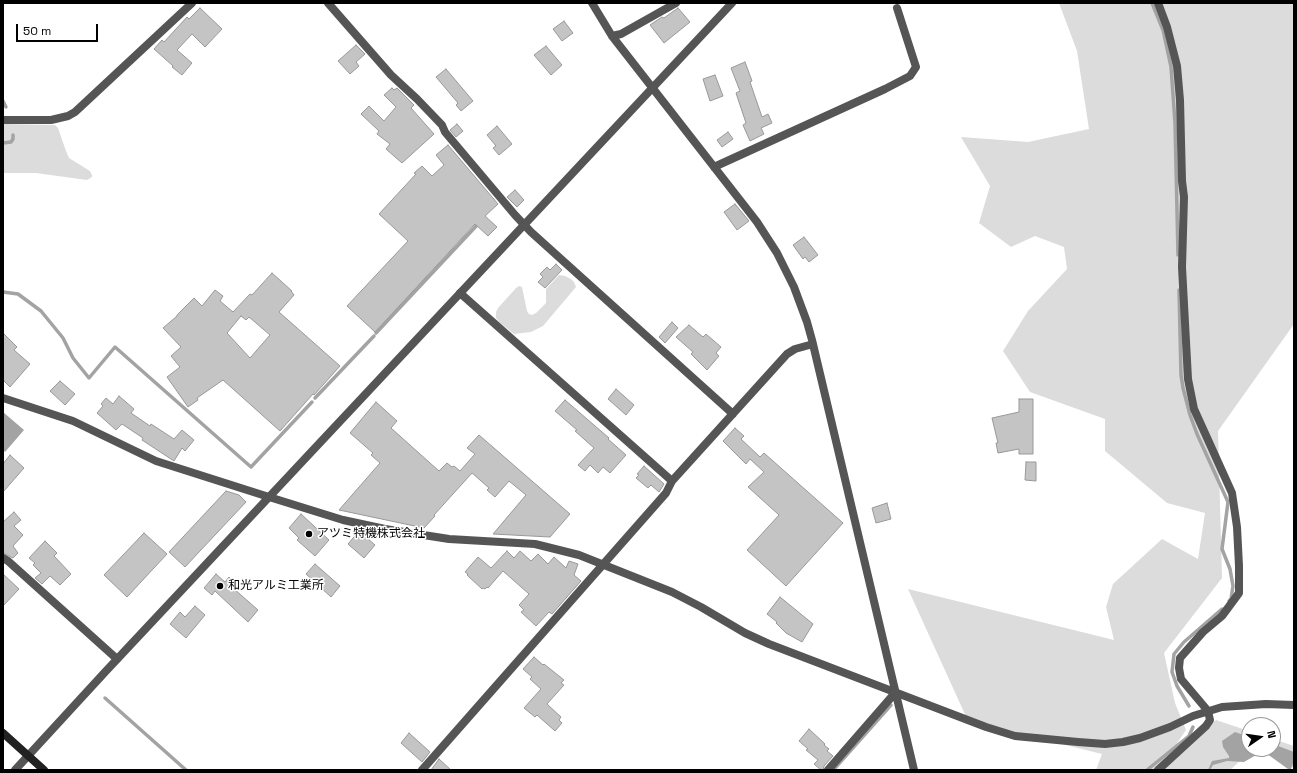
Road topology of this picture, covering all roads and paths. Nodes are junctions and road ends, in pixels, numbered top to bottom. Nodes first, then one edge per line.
1 (192, 3) edge
2 (328, 3) edge
3 (592, 3) edge
4 (676, 3) edge
5 (732, 3) edge
6 (1158, 3) edge
7 (897, 8) dead end
8 (612, 36) junction
9 (652, 88) junction
10 (3, 120) edge
11 (714, 167) junction
12 (524, 224) junction
13 (460, 293) junction
14 (812, 344) junction
15 (3, 398) edge
16 (733, 414) junction
17 (672, 481) junction
18 (269, 497) junction
19 (3, 558) edge
20 (603, 565) junction
21 (117, 659) junction
22 (895, 693) junction
23 (1294, 705) edge
24 (1208, 711) junction
25 (3, 733) edge
26 (28, 756) junction
27 (15, 770) edge
28 (44, 770) edge
29 (422, 770) edge
30 (828, 770) edge
31 (914, 770) edge
32 (1158, 770) edge

1 - 10 street
2 - 12 street
3 - 8 street
4 - 8 street
5 - 9 street
6 - 24 street
7 - 11 street
8 - 9 street
9 - 11 street
9 - 12 street
11 - 14 street
12 - 13 street
12 - 16 street
13 - 17 street
13 - 18 street
14 - 16 street
14 - 22 street
15 - 18 street
16 - 17 street
17 - 20 street
18 - 20 street
18 - 21 street
19 - 21 street
20 - 22 street
20 - 29 street
21 - 26 street
22 - 24 street
22 - 30 street
22 - 31 street
23 - 24 street
24 - 32 street
25 - 26 main road
26 - 27 street
26 - 28 main road

